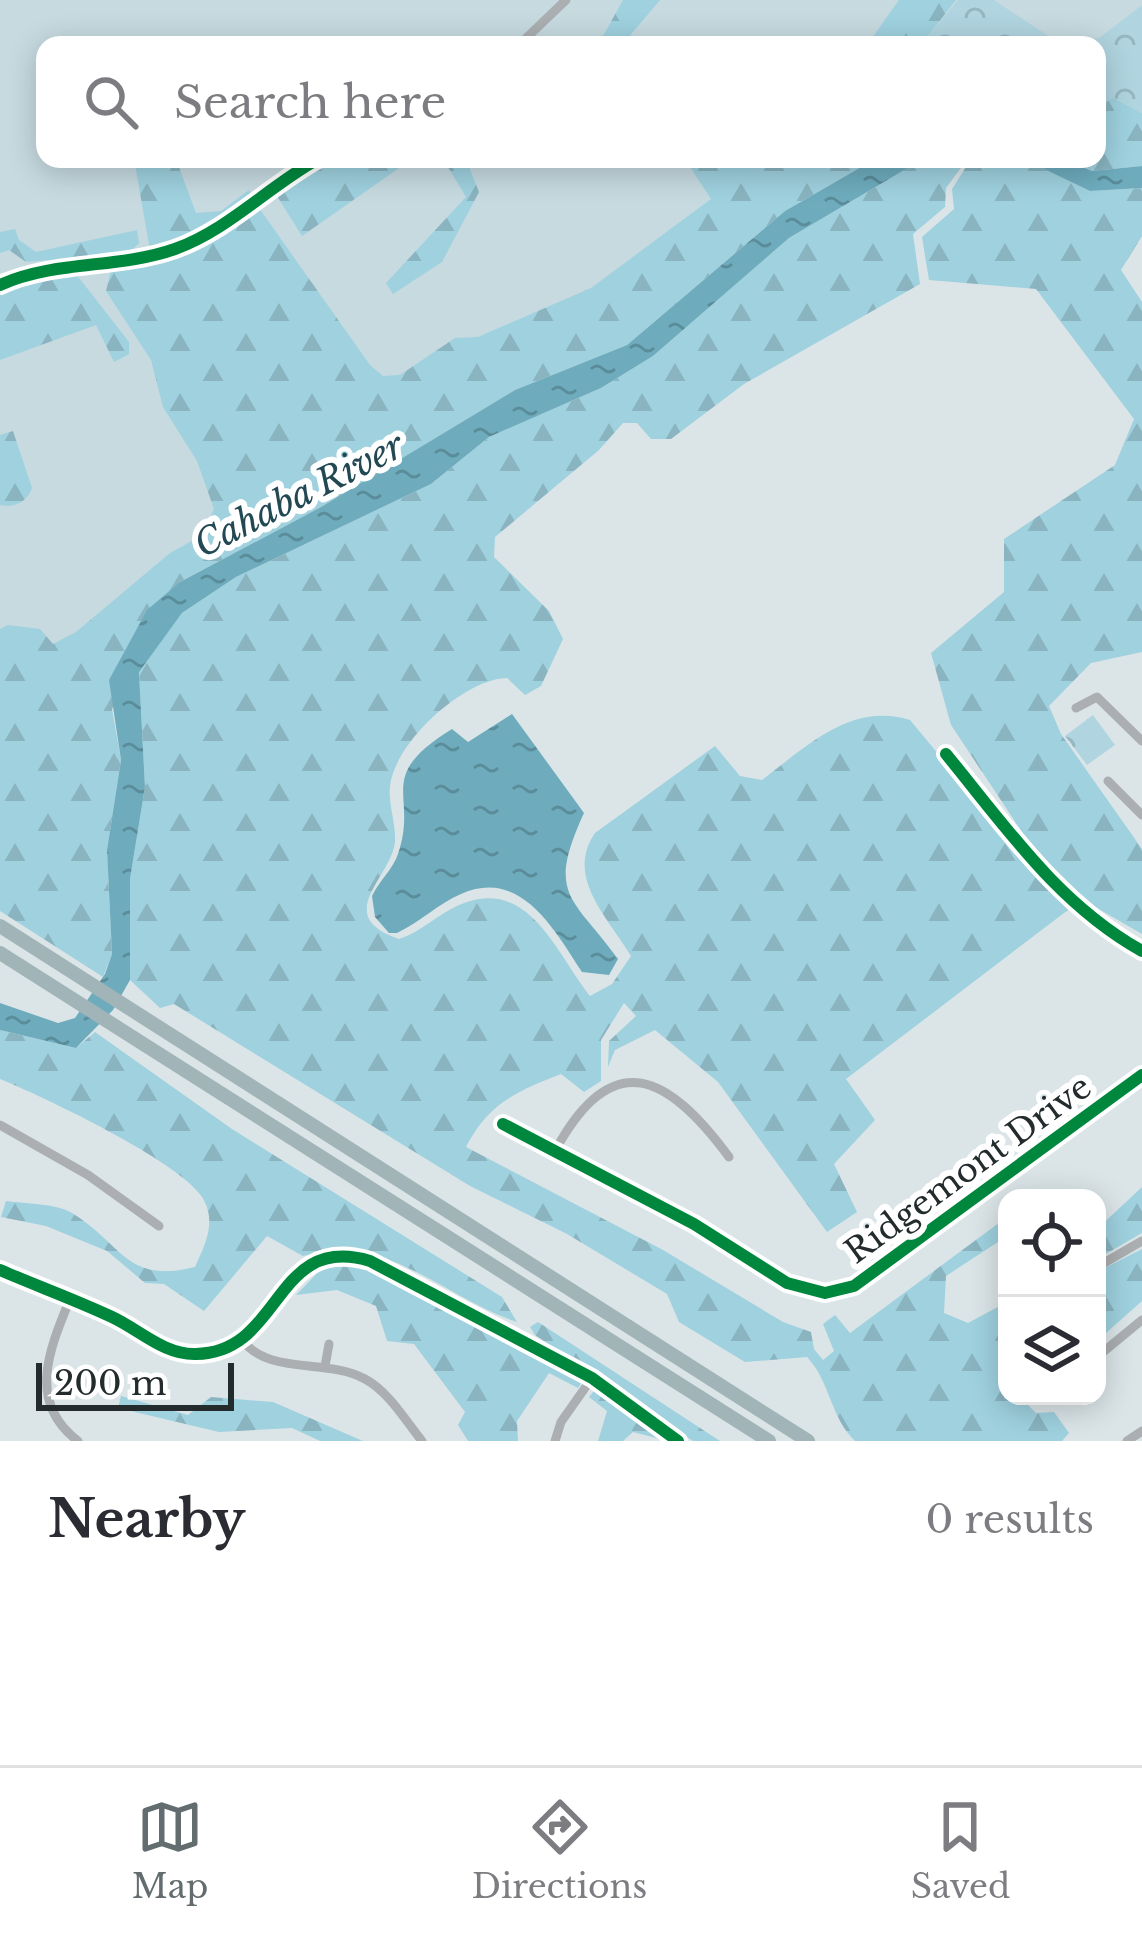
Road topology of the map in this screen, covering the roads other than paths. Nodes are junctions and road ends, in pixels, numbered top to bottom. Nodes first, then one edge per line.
1 (566, 0) edge
2 (528, 36) edge
3 (304, 168) edge
4 (0, 285) edge
5 (1076, 708) dead end
6 (1142, 741) edge
7 (946, 754) dead end
8 (1108, 781) dead end
9 (1142, 815) edge
10 (0, 926) edge
11 (1142, 951) edge
12 (0, 953) edge
13 (1142, 1075) edge
14 (503, 1124) dead end
15 (0, 1126) edge
16 (555, 1151) junction
17 (729, 1157) dead end
18 (158, 1226) dead end
19 (1142, 1241) edge
20 (1106, 1262) edge
21 (0, 1270) edge
22 (70, 1299) junction
23 (1142, 1320) edge
24 (242, 1340) junction
25 (329, 1344) dead end
26 (1106, 1350) edge
27 (325, 1366) junction
28 (592, 1378) junction
29 (1142, 1431) edge
30 (78, 1441) edge
31 (422, 1441) edge
32 (555, 1441) edge
33 (678, 1441) edge
34 (769, 1441) edge
35 (808, 1441) edge
36 (1127, 1441) edge

1 - 2 street
3 - 4 street
5 - 6 street
7 - 11 street
8 - 9 street
10 - 35 highway
12 - 34 highway
13 - 16 street, Ridgemont Drive
14 - 16 street, Ridgemont Drive
15 - 18 street
16 - 17 street
19 - 20 street
21 - 22 street
22 - 24 street
22 - 30 street
23 - 26 street
24 - 27 street
24 - 28 street
25 - 27 street
27 - 31 street
28 - 32 street
28 - 33 street
29 - 36 street

